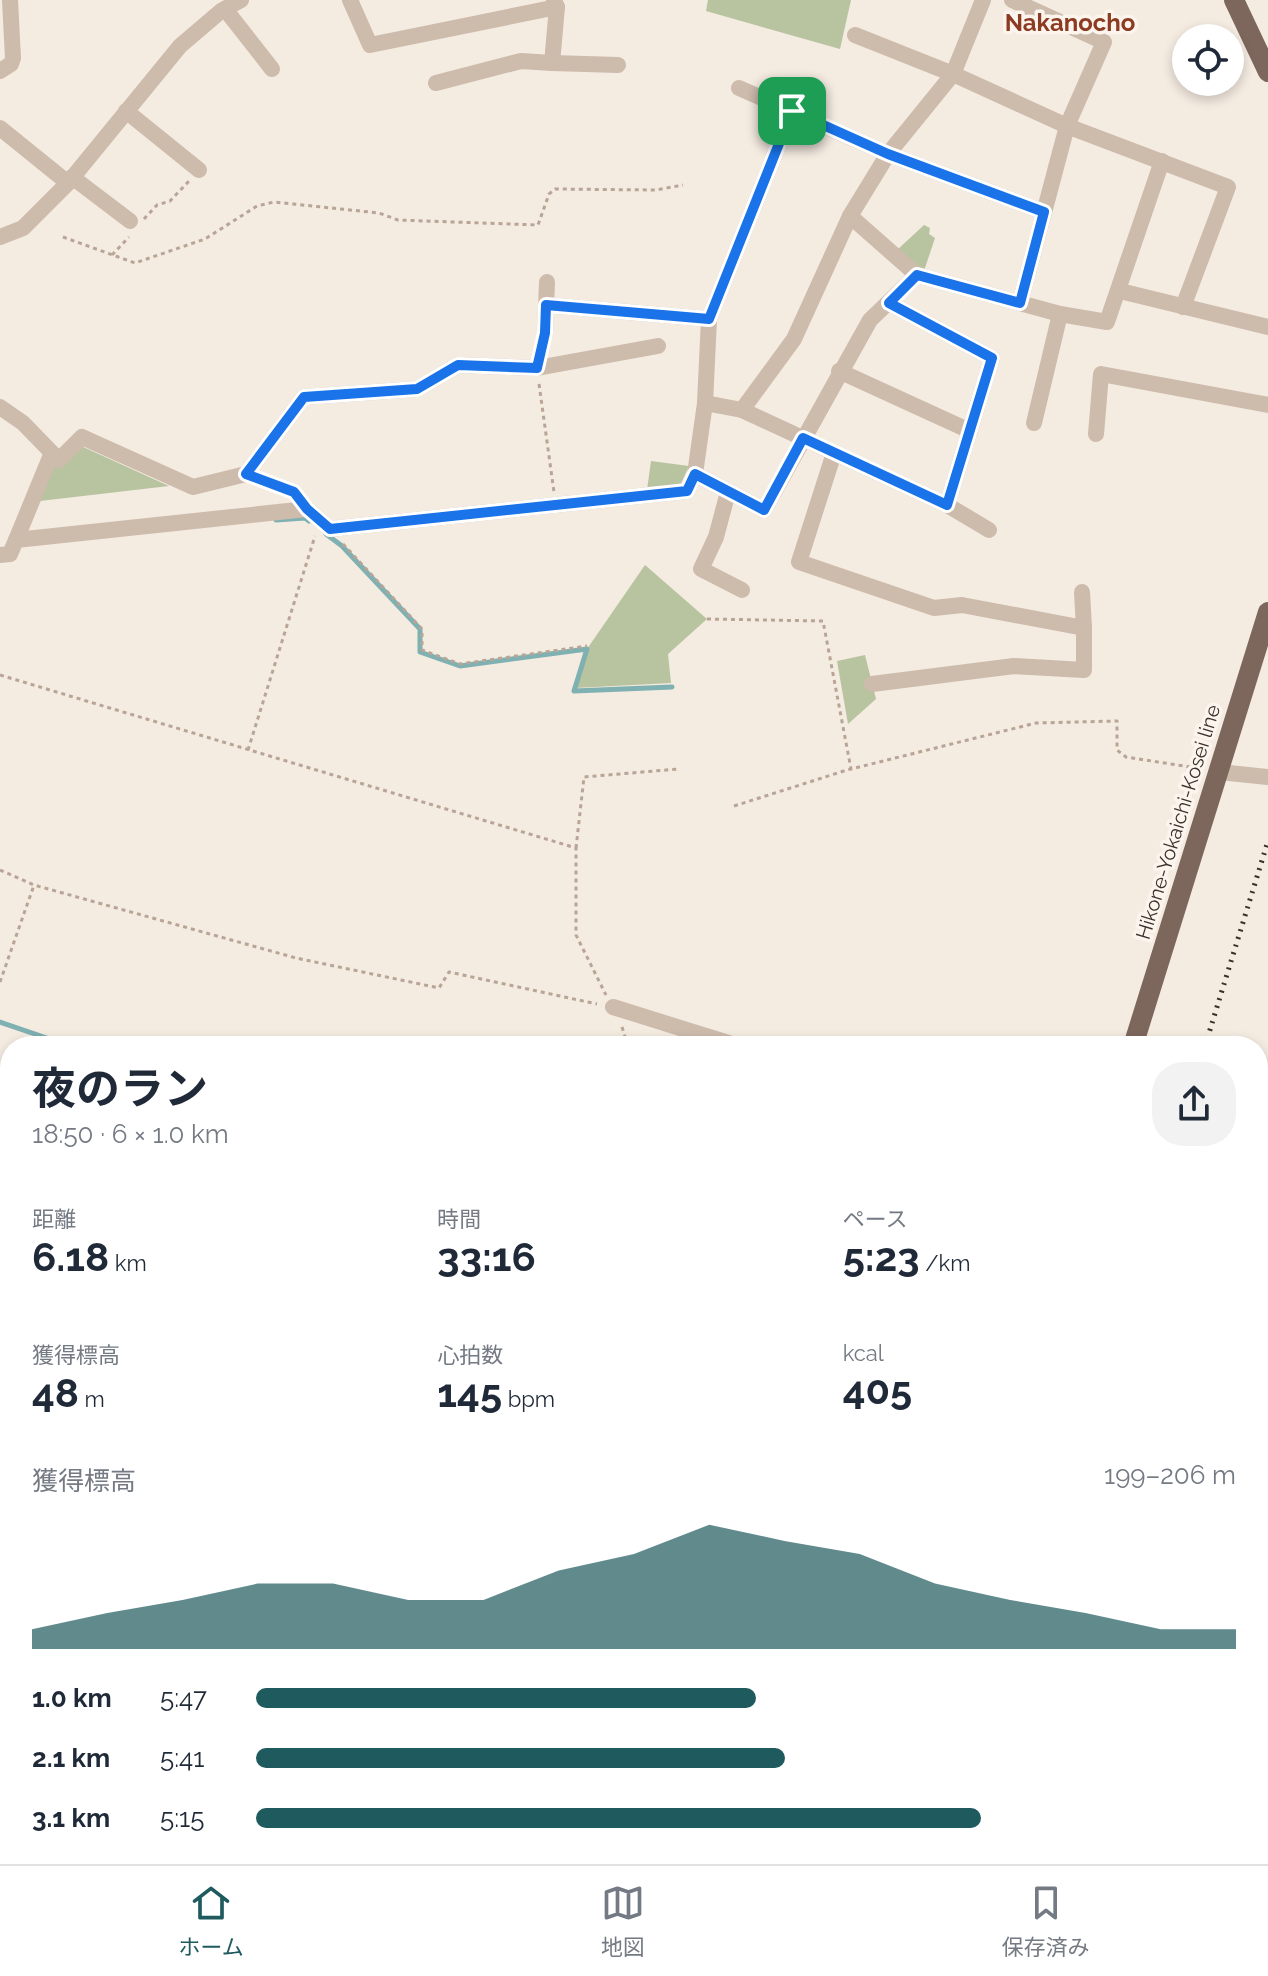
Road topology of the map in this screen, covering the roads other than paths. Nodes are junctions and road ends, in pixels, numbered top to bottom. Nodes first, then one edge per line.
1 (10, 0) edge
2 (241, 0) edge
3 (350, 0) edge
4 (983, 0) edge
5 (1012, 0) edge
6 (1234, 0) edge
7 (556, 3) edge
8 (225, 9) junction
9 (855, 35) dead end
10 (552, 63) junction
11 (618, 65) dead end
12 (272, 69) dead end
13 (0, 71) edge
14 (1268, 72) edge
15 (953, 74) junction
16 (436, 83) dead end
17 (739, 88) dead end
18 (126, 111) junction
19 (792, 111) junction
20 (1067, 126) junction
21 (0, 128) edge
22 (888, 154) junction
23 (1162, 161) junction
24 (199, 170) road end
25 (70, 180) junction
26 (1044, 212) junction
27 (850, 216) junction
28 (133, 227) road end
29 (0, 237) edge
30 (917, 275) junction
31 (547, 282) dead end
32 (1120, 291) junction
33 (889, 303) junction
34 (1020, 303) junction
35 (546, 305) junction
36 (1183, 307) junction
37 (1060, 314) junction
38 (709, 319) junction
39 (1268, 327) edge
40 (545, 333) dead end
41 (658, 346) dead end
42 (839, 371) junction
43 (705, 403) junction
44 (1268, 405) edge
45 (0, 407) edge
46 (742, 410) junction
47 (1034, 423) dead end
48 (970, 431) junction
49 (1096, 434) dead end
50 (803, 438) junction
51 (834, 453) junction
52 (51, 455) junction
53 (695, 474) junction
54 (728, 492) junction
55 (947, 505) junction
56 (989, 530) dead end
57 (16, 540) junction
58 (0, 555) edge
59 (742, 590) dead end
60 (1082, 592) dead end
61 (1268, 612) edge
62 (1084, 628) junction
63 (872, 684) dead end
64 (1219, 772) junction
65 (1268, 777) edge
66 (613, 1007) road end
67 (706, 1036) edge
68 (1136, 1036) edge

1 - 13 street
2 - 8 street
3 - 7 street
4 - 15 street
5 - 20 street
6 - 14 main road
7 - 10 street
8 - 12 street
8 - 18 street
9 - 15 street
10 - 11 street
10 - 16 street
15 - 20 street
15 - 22 street
17 - 19 street
18 - 24 street
18 - 25 street
19 - 22 street
19 - 38 street
20 - 23 street
20 - 26 street
21 - 25 street
22 - 26 street
22 - 27 street
23 - 32 street
23 - 36 street
25 - 28 street
25 - 29 street
26 - 34 street
27 - 30 street
27 - 46 street
30 - 33 street
30 - 34 street
31 - 35 street
32 - 36 street
32 - 37 street
33 - 42 street
33 - 48 street
34 - 37 street
35 - 38 street
35 - 40 street
36 - 39 street
37 - 47 street
38 - 43 street
41 - 52 street
42 - 48 street
42 - 50 street
43 - 46 street
43 - 53 street
44 - 49 street
45 - 52 street
46 - 50 street
48 - 55 street
50 - 51 street
50 - 54 street
51 - 55 street
51 - 62 street
52 - 57 street
53 - 54 street
53 - 57 street
54 - 59 street
55 - 56 street
57 - 58 street
60 - 62 street
61 - 64 main road, Hikone-Yokaichi-Kosei line
62 - 63 street
64 - 65 street
64 - 68 main road, Hikone-Yokaichi-Kosei line
66 - 67 street

